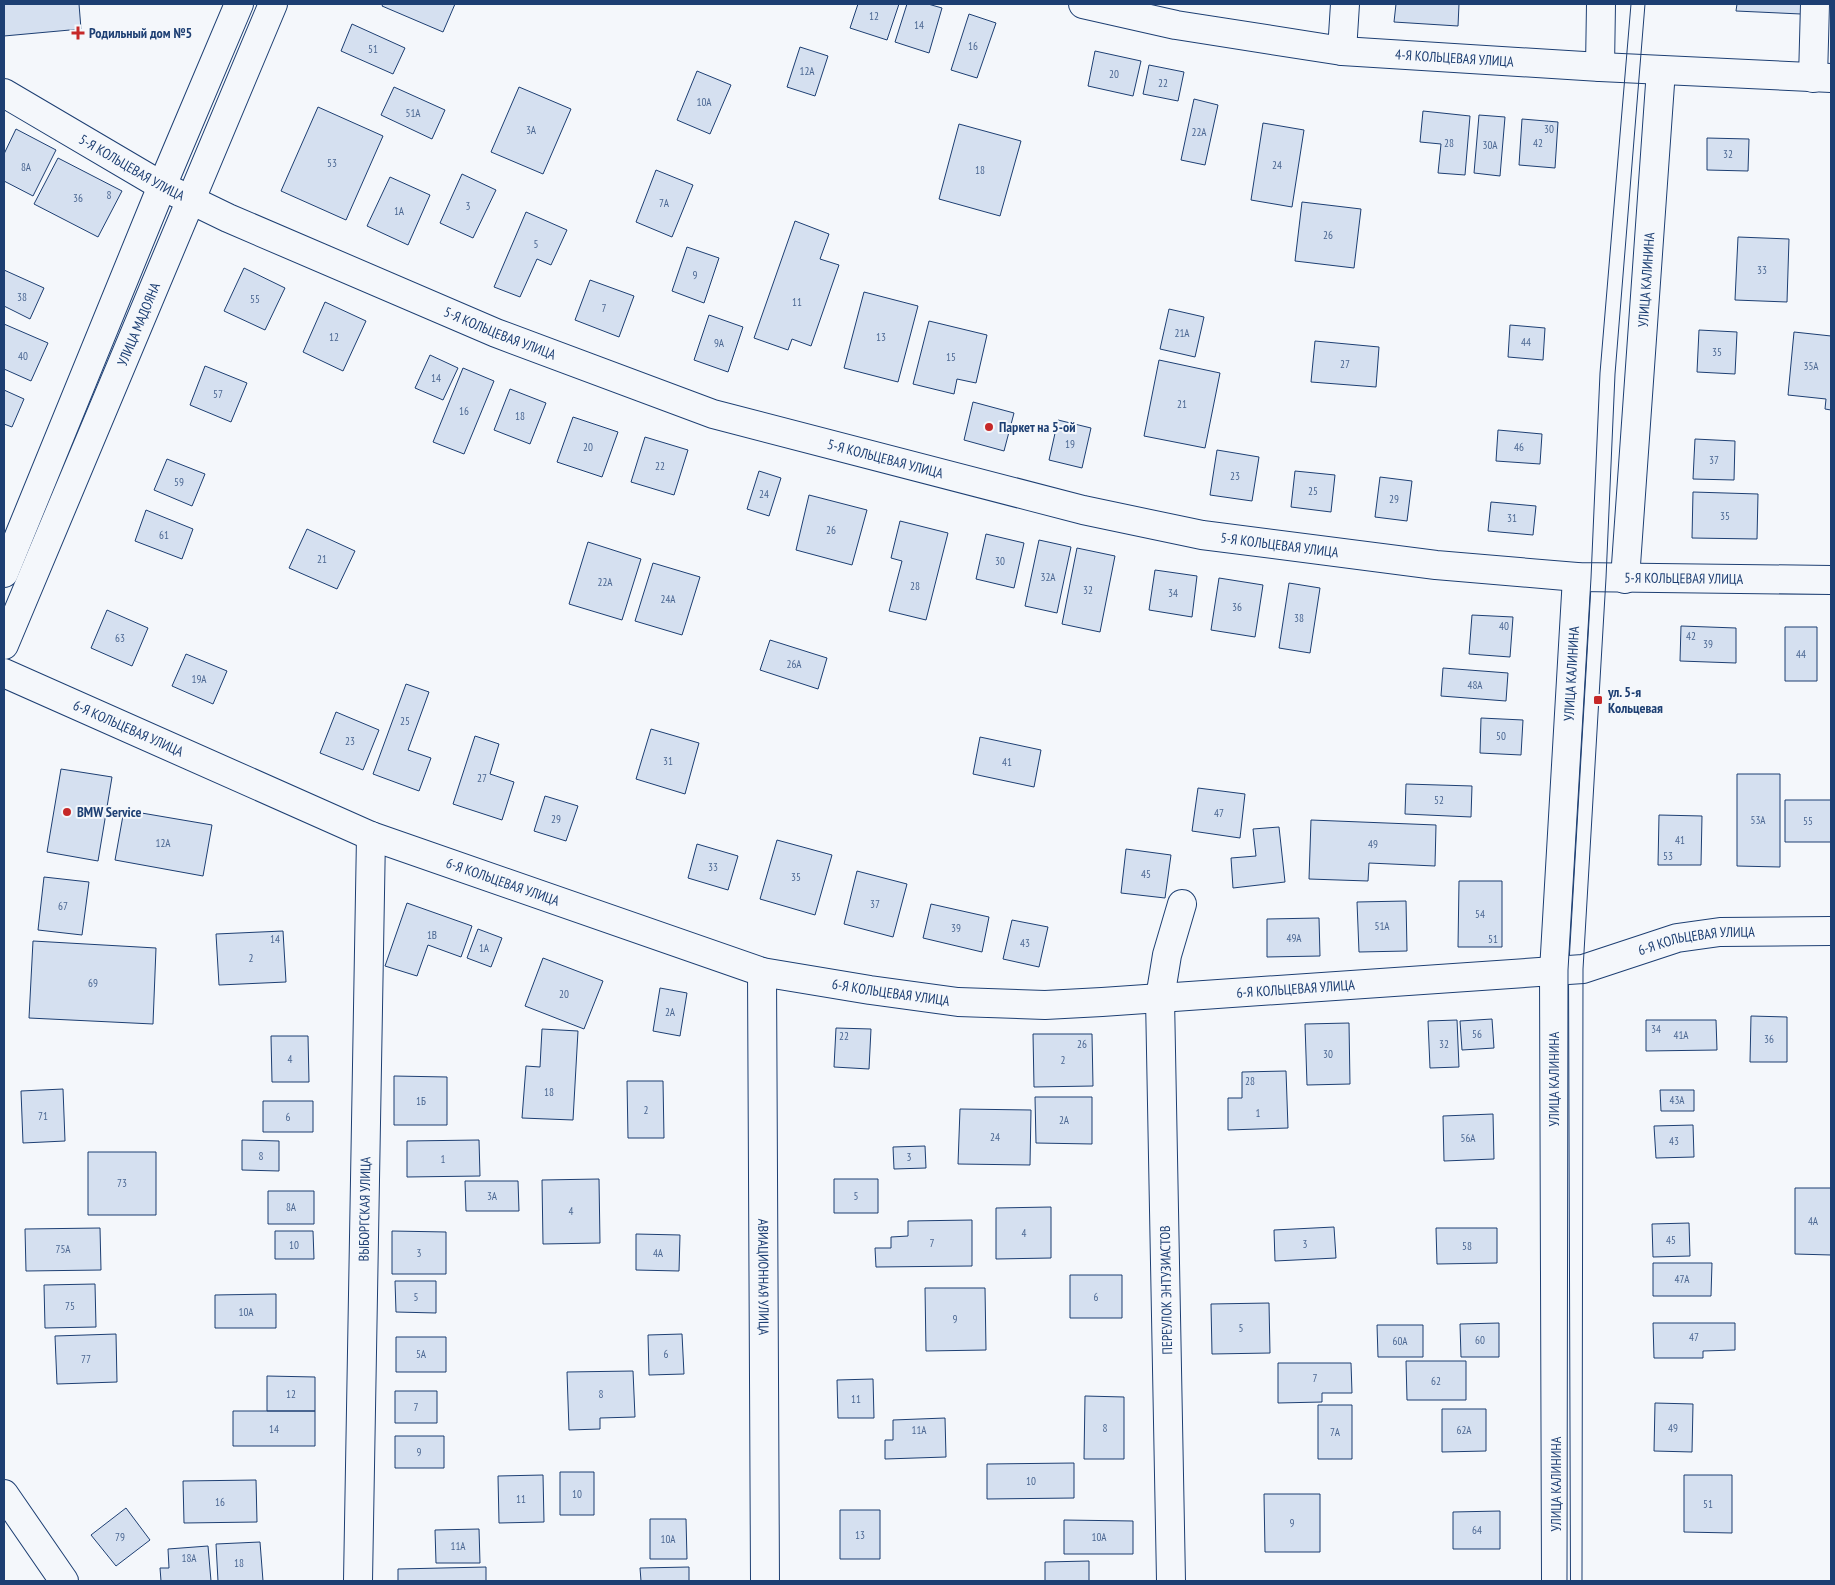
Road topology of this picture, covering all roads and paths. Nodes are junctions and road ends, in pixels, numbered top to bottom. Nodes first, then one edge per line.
1 (240, 4) edge
2 (272, 4) edge
3 (1083, 4) edge
4 (1344, 4) edge
5 (1601, 4) edge
6 (1815, 4) edge
7 (1342, 52) junction
8 (1600, 67) junction
9 (1661, 70) junction
10 (1822, 78) edge
11 (4, 93) edge
12 (162, 186) junction
13 (190, 201) junction
14 (4, 573) edge
15 (1577, 577) junction
16 (1625, 579) junction
17 (1831, 580) edge
18 (4, 646) edge
19 (4, 674) edge
20 (371, 836) junction
21 (1182, 904) dead end
22 (1831, 931) edge
23 (1554, 971) junction
24 (762, 972) junction
25 (1160, 998) junction
26 (4, 1494) edge
27 (64, 1581) edge
28 (358, 1581) edge
29 (765, 1581) edge
30 (1171, 1581) edge
31 (1556, 1581) edge

1 - 12 street
2 - 13 street, УЛИЦА МАДОЯНА
3 - 7 street, 4-Я КОЛЬЦЕВАЯ УЛИЦА
4 - 7 street
5 - 8 street
6 - 10 street
7 - 8 street, 4-Я КОЛЬЦЕВАЯ УЛИЦА
8 - 9 street, 4-Я КОЛЬЦЕВАЯ УЛИЦА
9 - 10 street, 4-Я КОЛЬЦЕВАЯ УЛИЦА
9 - 16 street, УЛИЦА КАЛИНИНА
11 - 12 street, 5-Я КОЛЬЦЕВАЯ УЛИЦА
12 - 13 street, 5-Я КОЛЬЦЕВАЯ УЛИЦА
12 - 14 street
13 - 15 street, 5-Я КОЛЬЦЕВАЯ УЛИЦА
13 - 18 street, УЛИЦА МАДОЯНА
15 - 16 street, 5-Я КОЛЬЦЕВАЯ УЛИЦА
15 - 23 street, УЛИЦА КАЛИНИНА
16 - 17 street, 5-Я КОЛЬЦЕВАЯ УЛИЦА
19 - 20 street, 6-Я КОЛЬЦЕВАЯ УЛИЦА
20 - 24 street, 6-Я КОЛЬЦЕВАЯ УЛИЦА
20 - 28 street, ВЫБОРГСКАЯ УЛИЦА
21 - 25 street, ПЕРЕУЛОК ЭНТУЗИАСТОВ
22 - 23 street, 6-Я КОЛЬЦЕВАЯ УЛИЦА
23 - 25 street, 6-Я КОЛЬЦЕВАЯ УЛИЦА
23 - 31 street, УЛИЦА КАЛИНИНА
24 - 25 street, 6-Я КОЛЬЦЕВАЯ УЛИЦА
24 - 29 street, АВИАЦИОННАЯ УЛИЦА
25 - 30 street, ПЕРЕУЛОК ЭНТУЗИАСТОВ
26 - 27 street

